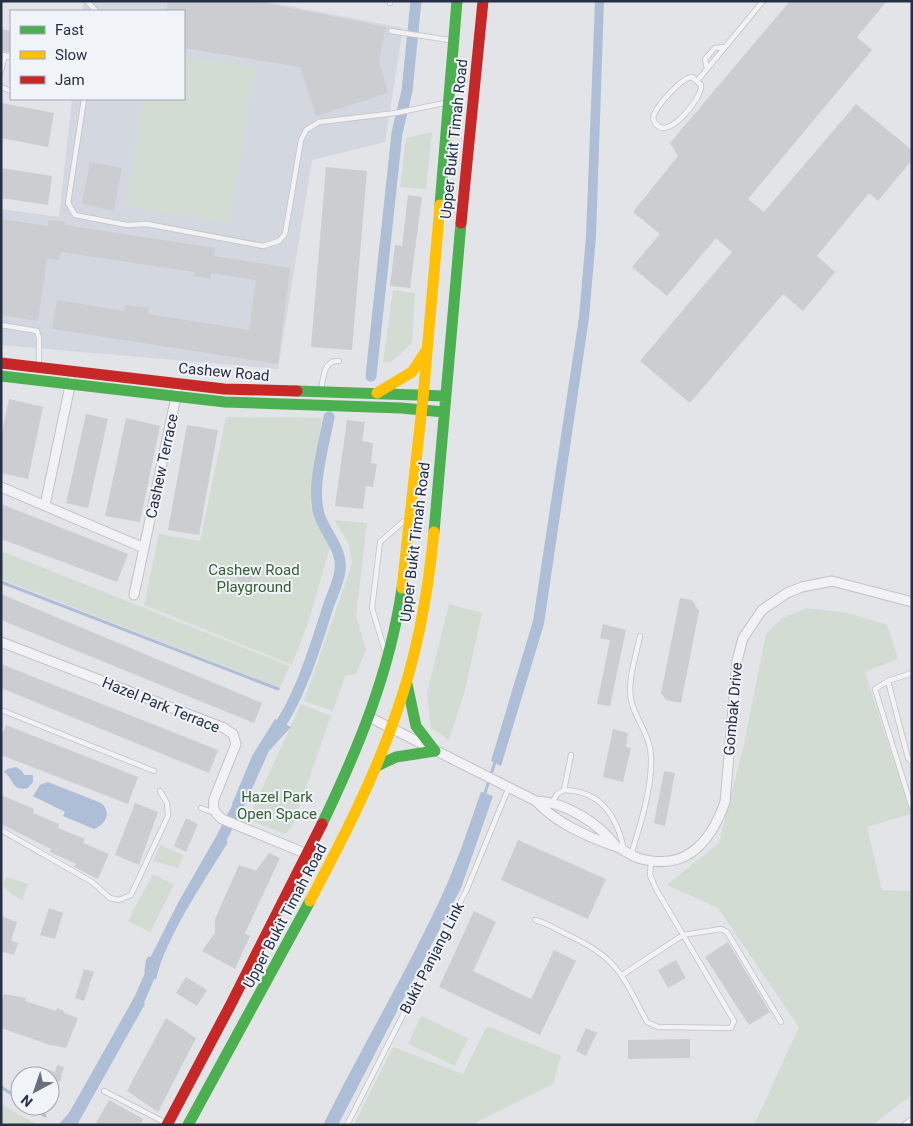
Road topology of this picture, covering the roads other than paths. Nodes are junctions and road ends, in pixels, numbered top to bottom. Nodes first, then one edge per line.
1 (457, 1) edge
2 (483, 1) edge
3 (763, 1) edge
4 (391, 31) dead end
5 (454, 40) junction
6 (3, 55) edge
7 (1, 71) edge
8 (698, 80) junction
9 (84, 100) edge
10 (448, 102) junction
11 (1, 324) edge
12 (428, 347) junction
13 (339, 361) dead end
14 (1, 363) edge
15 (39, 367) junction
16 (72, 371) junction
17 (1, 376) edge
18 (47, 381) junction
19 (71, 384) junction
20 (179, 384) junction
21 (321, 392) junction
22 (377, 393) junction
23 (423, 395) junction
24 (445, 396) junction
25 (176, 397) junction
26 (323, 405) junction
27 (422, 410) junction
28 (444, 412) junction
29 (1, 487) edge
30 (45, 506) junction
31 (410, 515) junction
32 (144, 548) junction
33 (423, 550) junction
34 (406, 557) junction
35 (134, 595) dead end
36 (912, 602) edge
37 (640, 636) dead end
38 (1, 642) edge
39 (388, 659) junction
40 (912, 673) edge
41 (888, 681) junction
42 (407, 682) junction
43 (1, 710) edge
44 (369, 717) junction
45 (392, 728) junction
46 (434, 751) junction
47 (571, 755) dead end
48 (912, 762) edge
49 (376, 766) junction
50 (154, 770) dead end
51 (509, 787) junction
52 (564, 790) junction
53 (160, 791) dead end
54 (536, 801) junction
55 (553, 802) junction
56 (201, 808) dead end
57 (912, 808) edge
58 (547, 813) junction
59 (219, 816) junction
60 (1, 830) edge
61 (624, 851) junction
62 (307, 854) junction
63 (650, 861) junction
64 (535, 920) dead end
65 (683, 935) junction
66 (622, 975) junction
67 (781, 1022) dead end
68 (104, 1091) dead end
69 (912, 1119) edge
70 (168, 1124) edge
71 (188, 1125) edge
72 (347, 1125) edge
73 (904, 1125) edge

1 - 5 main road, Upper Bukit Timah Road
2 - 24 main road, Upper Bukit Timah Road
3 - 8 lane
4 - 5 lane
5 - 10 main road, Upper Bukit Timah Road
6 - 7 lane
8 - 8 lane
9 - 10 lane
10 - 12 main road, Upper Bukit Timah Road
11 - 15 lane
12 - 22 main road
12 - 23 main road, Upper Bukit Timah Road
13 - 21 lane
14 - 15 main road, Cashew Road
15 - 16 main road, Cashew Road
15 - 18 lane
16 - 19 street
16 - 20 main road, Cashew Road
17 - 18 main road, Cashew Road
18 - 19 main road, Cashew Road
19 - 25 main road, Cashew Road
19 - 30 street
20 - 21 main road, Cashew Road
20 - 25 street, Cashew Terrace
21 - 22 main road, Cashew Road
21 - 26 lane
22 - 23 main road, Cashew Road
23 - 24 main road, Cashew Road
23 - 27 main road, Upper Bukit Timah Road
24 - 28 main road, Upper Bukit Timah Road
25 - 26 main road, Cashew Road
25 - 32 street, Cashew Terrace
26 - 27 main road, Cashew Road
27 - 28 main road, Cashew Road
27 - 31 main road, Upper Bukit Timah Road
28 - 33 main road, Upper Bukit Timah Road
29 - 30 street
30 - 32 street
31 - 34 main road, Upper Bukit Timah Road
31 - 39 lane
32 - 35 street, Cashew Terrace
33 - 34 main road
33 - 42 main road, Upper Bukit Timah Road
34 - 39 main road, Upper Bukit Timah Road
36 - 63 street, Gombak Drive
37 - 61 lane
38 - 59 street, Hazel Park Terrace
39 - 44 main road, Upper Bukit Timah Road
40 - 41 lane
41 - 48 lane
41 - 57 lane
42 - 45 main road, Upper Bukit Timah Road
42 - 46 main road
43 - 50 lane
44 - 45 street, Gombak Drive
44 - 62 main road, Upper Bukit Timah Road
45 - 46 street, Gombak Drive
45 - 49 main road, Upper Bukit Timah Road
46 - 49 main road
46 - 51 street, Gombak Drive
47 - 52 lane
49 - 71 main road, Upper Bukit Timah Road
51 - 54 street, Gombak Drive
51 - 72 lane, Bukit Panjang Link
52 - 55 lane
52 - 61 lane
53 - 60 lane
54 - 55 street, Gombak Drive
54 - 58 street, Gombak Drive
55 - 58 lane
55 - 61 street, Gombak Drive
56 - 59 lane
58 - 61 street, Gombak Drive
59 - 62 street
61 - 63 street, Gombak Drive
62 - 70 main road, Upper Bukit Timah Road
63 - 65 lane
64 - 66 lane
65 - 66 lane
65 - 66 lane
65 - 67 lane
68 - 70 lane
69 - 73 lane

